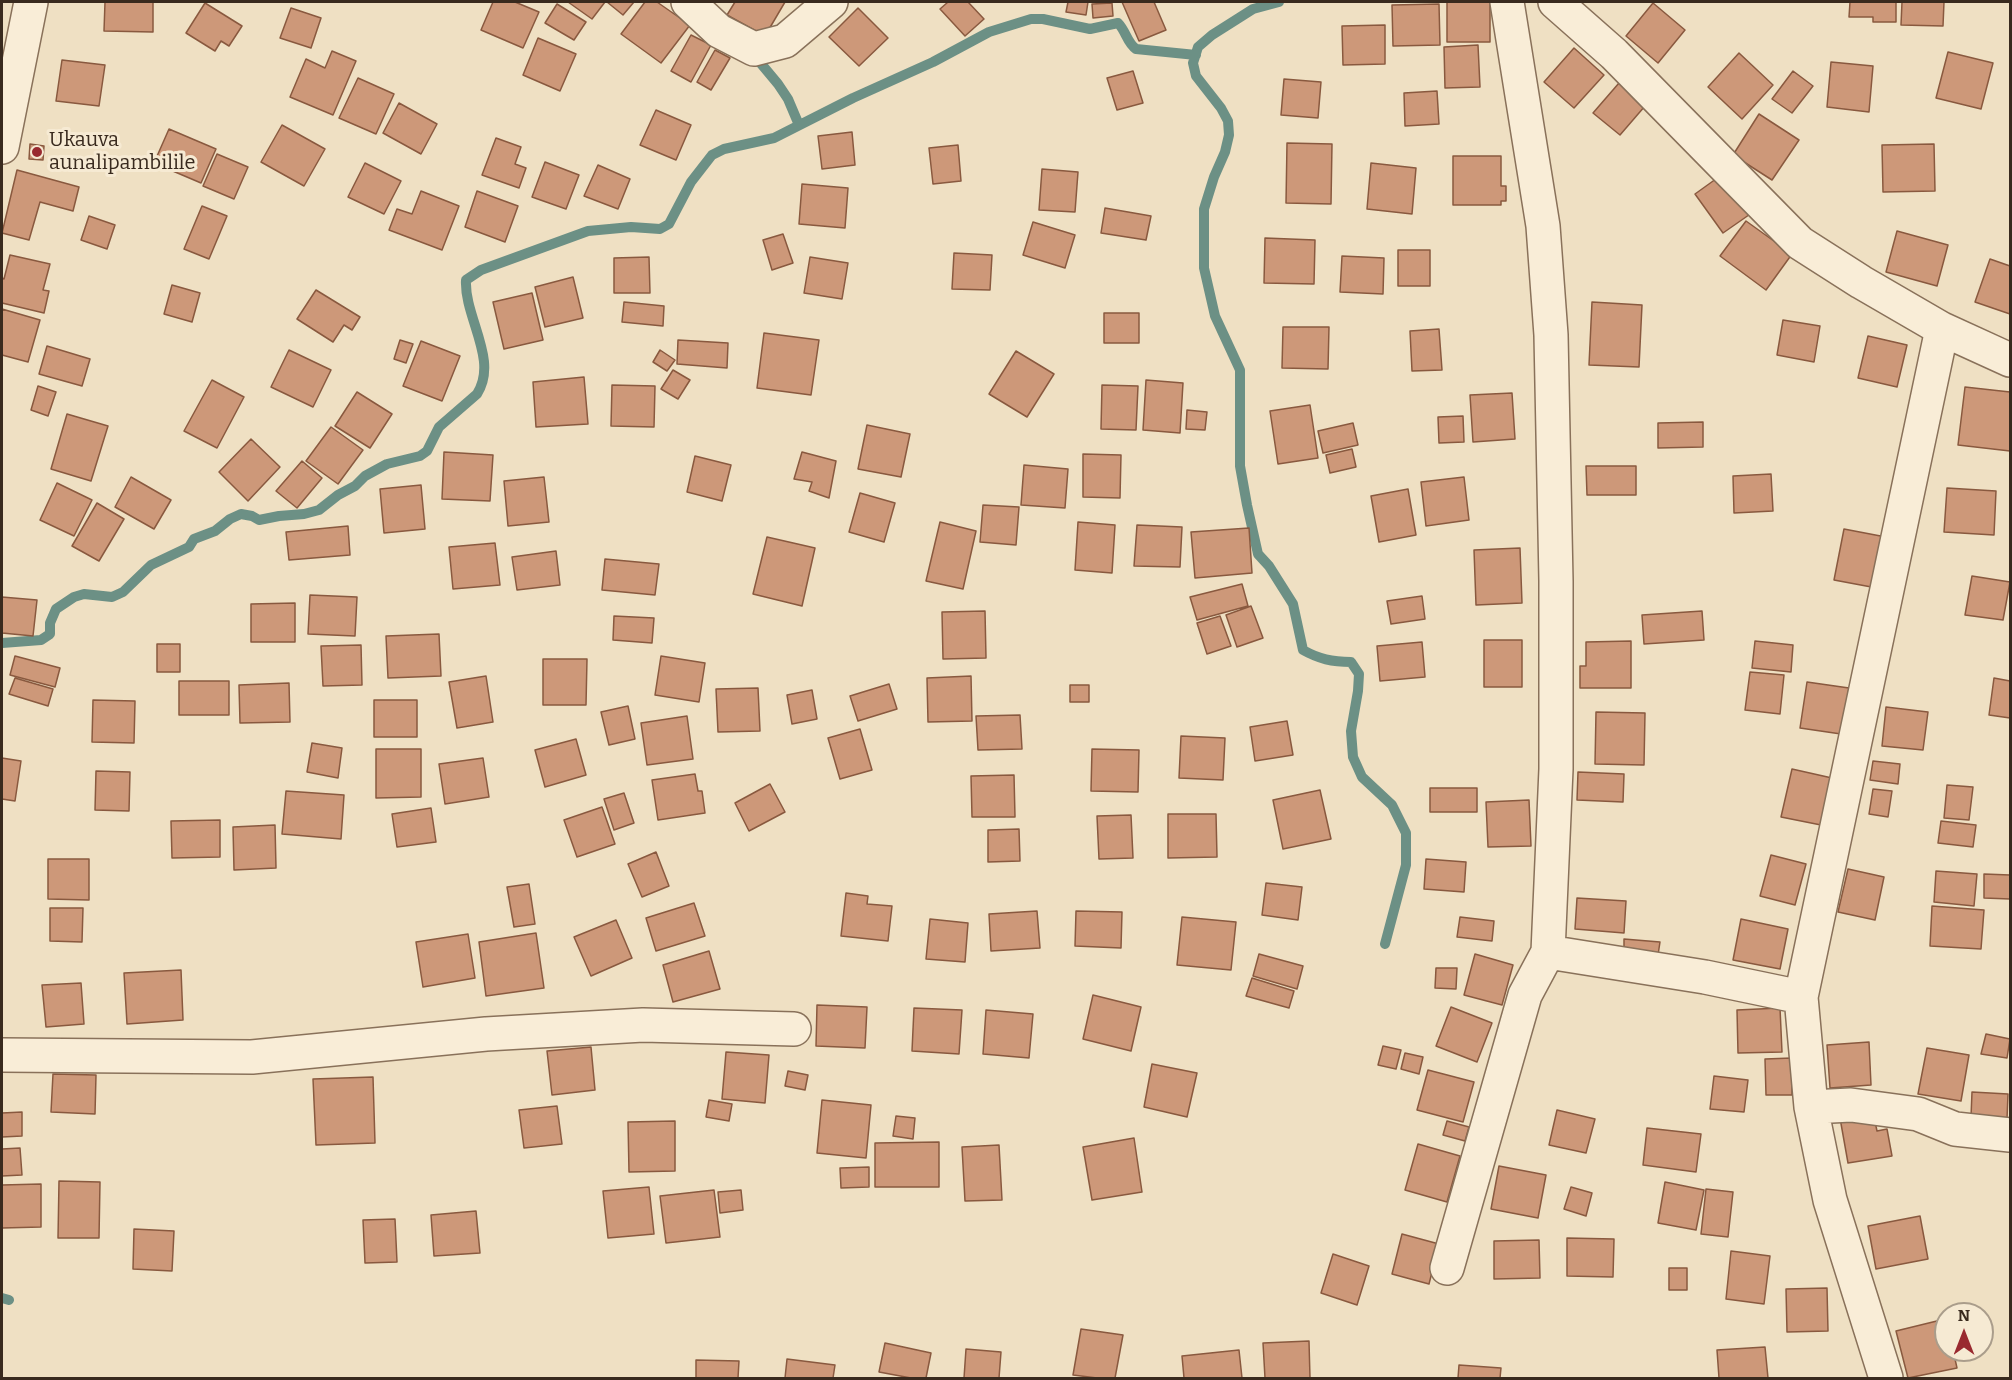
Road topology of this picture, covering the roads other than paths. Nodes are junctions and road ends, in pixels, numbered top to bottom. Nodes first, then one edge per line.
1 (32, 2) edge
2 (688, 2) edge
3 (831, 2) edge
4 (1507, 2) edge
5 (1555, 2) edge
6 (2, 147) edge
7 (1942, 328) junction
8 (2010, 360) edge
9 (1548, 952) junction
10 (1801, 997) junction
11 (794, 1029) dead end
12 (2, 1054) edge
13 (1811, 1107) junction
14 (2010, 1135) edge
15 (1447, 1268) dead end
16 (1886, 1378) edge

1 - 6 street
2 - 3 street
4 - 9 street
5 - 7 street
7 - 8 street
7 - 10 street
9 - 10 street
9 - 15 street
10 - 13 street
11 - 12 street
13 - 14 street
13 - 16 street

